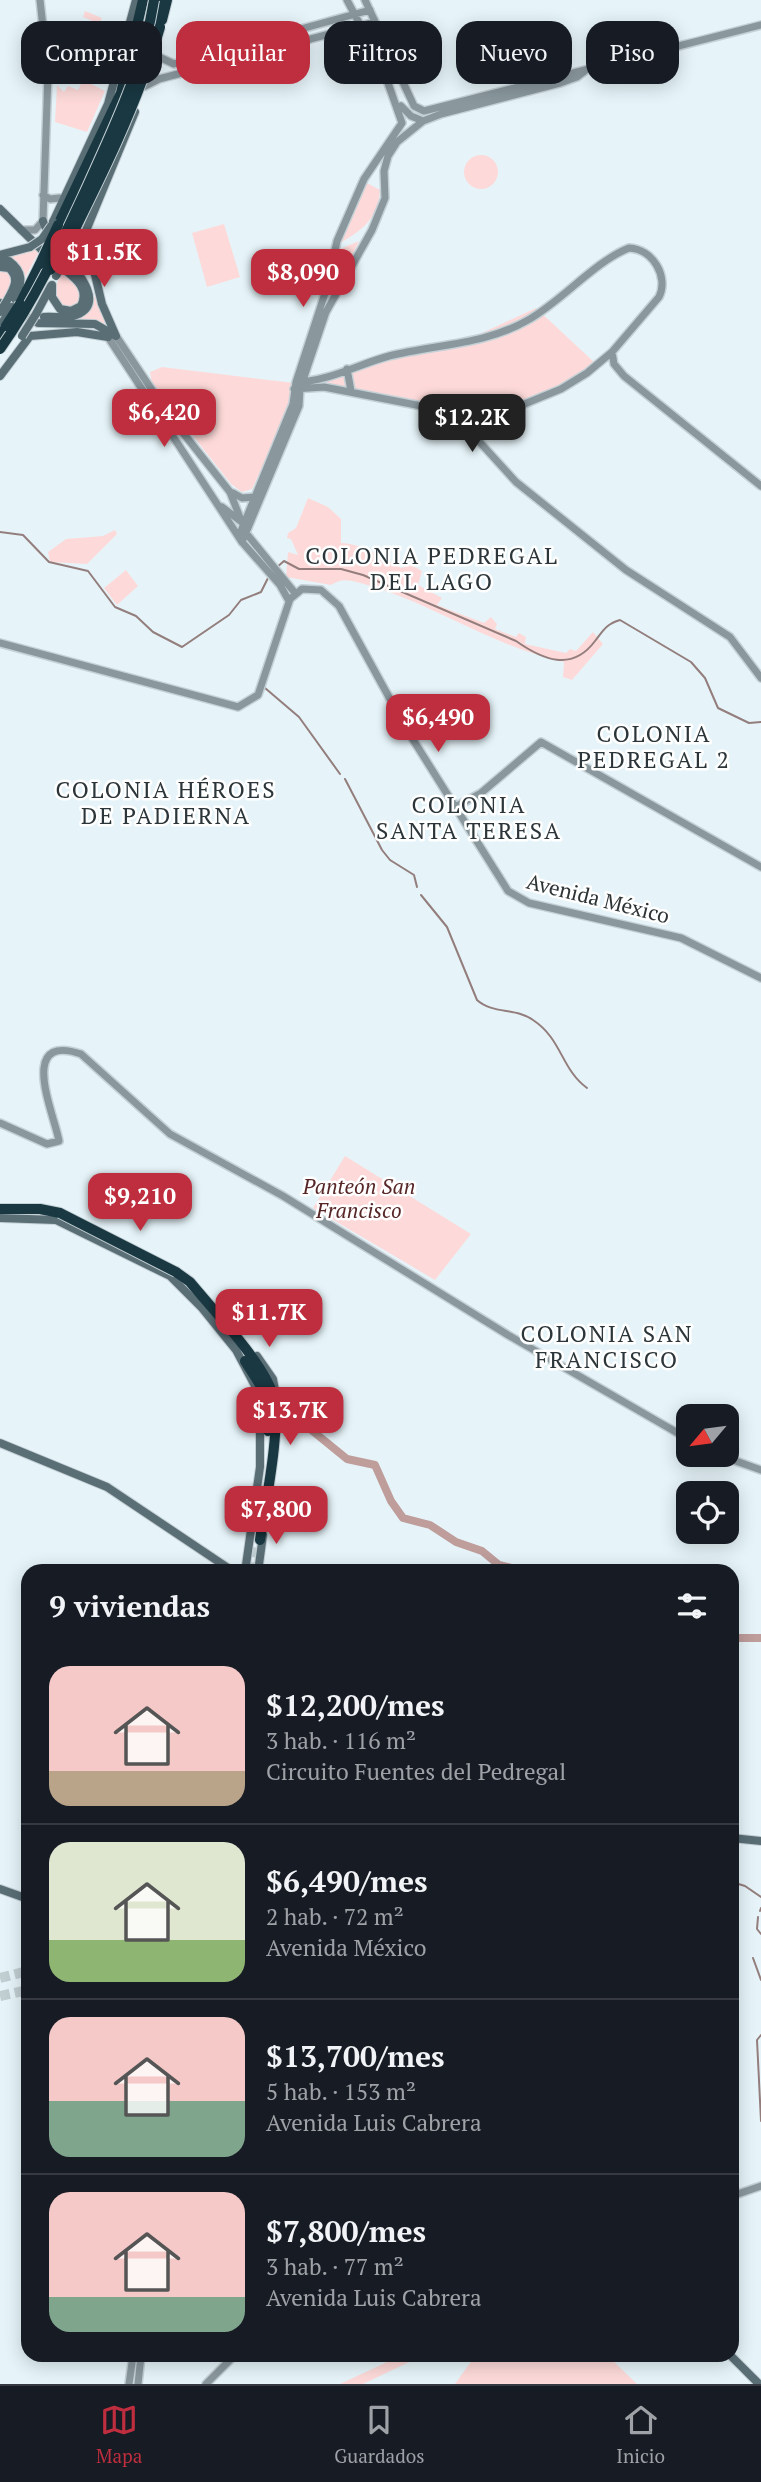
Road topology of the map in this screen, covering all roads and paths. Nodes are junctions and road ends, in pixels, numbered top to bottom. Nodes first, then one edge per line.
1 (40, 0) edge
2 (136, 0) edge
3 (143, 0) edge
4 (154, 0) edge
5 (167, 0) edge
6 (347, 0) edge
7 (365, 0) edge
8 (370, 10) junction
9 (354, 15) junction
10 (130, 21) edge
11 (357, 21) edge
12 (375, 21) edge
13 (162, 23) edge
14 (761, 25) edge
15 (324, 35) edge
16 (679, 46) edge
17 (162, 58) edge
18 (586, 70) joint
19 (111, 84) edge
20 (113, 84) edge
21 (390, 84) edge
22 (404, 84) edge
23 (145, 86) joint
24 (398, 103) junction
25 (135, 111) junction
26 (423, 121) junction
27 (43, 195) junction
28 (60, 198) junction
29 (0, 209) edge
30 (51, 223) junction
31 (21, 230) junction
32 (85, 233) junction
33 (72, 235) junction
34 (0, 255) edge
35 (0, 261) edge
36 (72, 266) junction
37 (0, 267) edge
38 (50, 274) junction
39 (52, 285) junction
40 (98, 289) junction
41 (21, 307) edge
42 (0, 311) edge
43 (2, 327) edge
44 (19, 334) junction
45 (112, 337) junction
46 (0, 341) edge
47 (0, 352) edge
48 (612, 352) junction
49 (0, 366) edge
50 (347, 369) junction
51 (0, 376) edge
52 (303, 385) junction
53 (324, 387) junction
54 (351, 391) junction
55 (299, 406) junction
56 (444, 410) junction
57 (218, 478) junction
58 (204, 484) junction
59 (761, 486) edge
60 (230, 492) junction
61 (256, 497) junction
62 (216, 502) junction
63 (245, 527) junction
64 (268, 566) junction
65 (280, 586) junction
66 (295, 593) junction
67 (289, 602) junction
68 (0, 643) edge
69 (761, 678) edge
70 (455, 807) junction
71 (761, 867) edge
72 (761, 978) edge
73 (0, 1123) edge
74 (0, 1212) edge
75 (77, 1217) junction
76 (73, 1228) junction
77 (195, 1291) junction
78 (205, 1301) junction
79 (240, 1336) joint
80 (236, 1350) junction
81 (242, 1361) joint
82 (273, 1379) junction
83 (261, 1405) junction
84 (275, 1408) junction
85 (268, 1420) junction
86 (676, 1432) edge
87 (268, 1436) junction
88 (0, 1443) edge
89 (739, 1462) edge
90 (761, 1470) edge
91 (248, 1556) junction
92 (260, 1558) junction
93 (222, 1564) edge
94 (247, 1564) edge
95 (259, 1564) edge
96 (739, 1839) edge
97 (761, 1841) edge
98 (0, 1889) edge
99 (21, 1896) edge
100 (761, 2186) edge
101 (739, 2194) edge
102 (132, 2362) edge
103 (140, 2362) edge
104 (228, 2362) edge
105 (738, 2362) edge
106 (129, 2384) edge
107 (138, 2384) edge
108 (206, 2384) edge
109 (759, 2384) edge

1 - 27 street
2 - 10 main road
3 - 30 highway
4 - 33 highway
4 - 38 highway, bridge
4 - 46 highway, bridge
5 - 13 main road
5 - 38 highway, bridge
6 - 9 street
7 - 8 street
8 - 9 street
8 - 12 street
9 - 11 street
9 - 17 street
14 - 16 street
15 - 23 street
18 - 22 street
18 - 26 street
19 - 28 main road
20 - 30 main road
21 - 24 street
23 - 25 main road
24 - 26 street
24 - 52 street
25 - 32 main road
25 - 33 main road
26 - 52 street
27 - 28 street
27 - 30 street
28 - 32 main road
29 - 31 main road
30 - 31 street
30 - 34 main road, bridge
30 - 36 main road
30 - 41 highway, bridge
31 - 39 main road
32 - 40 main road
33 - 38 highway, bridge
35 - 41 main road
36 - 40 main road
36 - 41 main road
37 - 41 main road
38 - 39 main road
38 - 41 highway
38 - 47 highway, bridge
39 - 41 main road
40 - 45 main road
41 - 42 main road, bridge
41 - 43 highway, bridge
41 - 44 highway, bridge
41 - 44 main road, bridge
41 - 45 main road
42 - 45 main road
44 - 47 highway
44 - 49 main road
45 - 51 main road
45 - 57 street
45 - 58 street
48 - 50 street
48 - 56 street
48 - 59 street
50 - 52 street
50 - 54 street
52 - 53 street
52 - 55 street
52 - 61 street
53 - 54 street
53 - 55 street
54 - 56 street
55 - 63 street
56 - 69 street
57 - 58 street
57 - 60 street
58 - 62 street
60 - 61 street
60 - 63 street
61 - 63 street
62 - 63 street
62 - 63 street
63 - 64 street
64 - 65 street
64 - 66 street
65 - 66 street
65 - 67 street
66 - 67 street
66 - 70 street, Avenida México
67 - 68 street
70 - 71 street
70 - 72 street, Avenida México
73 - 86 street
74 - 75 main road
74 - 76 main road
74 - 77 highway, bridge
75 - 76 main road
75 - 78 main road
76 - 78 main road
77 - 78 highway
77 - 84 highway
77 - 87 highway
78 - 79 highway
78 - 80 main road
79 - 82 main road
80 - 81 main road
80 - 85 highway
81 - 83 highway
82 - 84 highway
82 - 92 main road
83 - 85 highway
83 - 91 main road
84 - 87 highway
85 - 87 highway
88 - 93 main road
89 - 90 street
91 - 92 main road
91 - 94 main road
92 - 95 main road
96 - 97 main road
98 - 99 main road
100 - 101 street
102 - 106 street
103 - 107 street
104 - 108 street
105 - 109 main road

